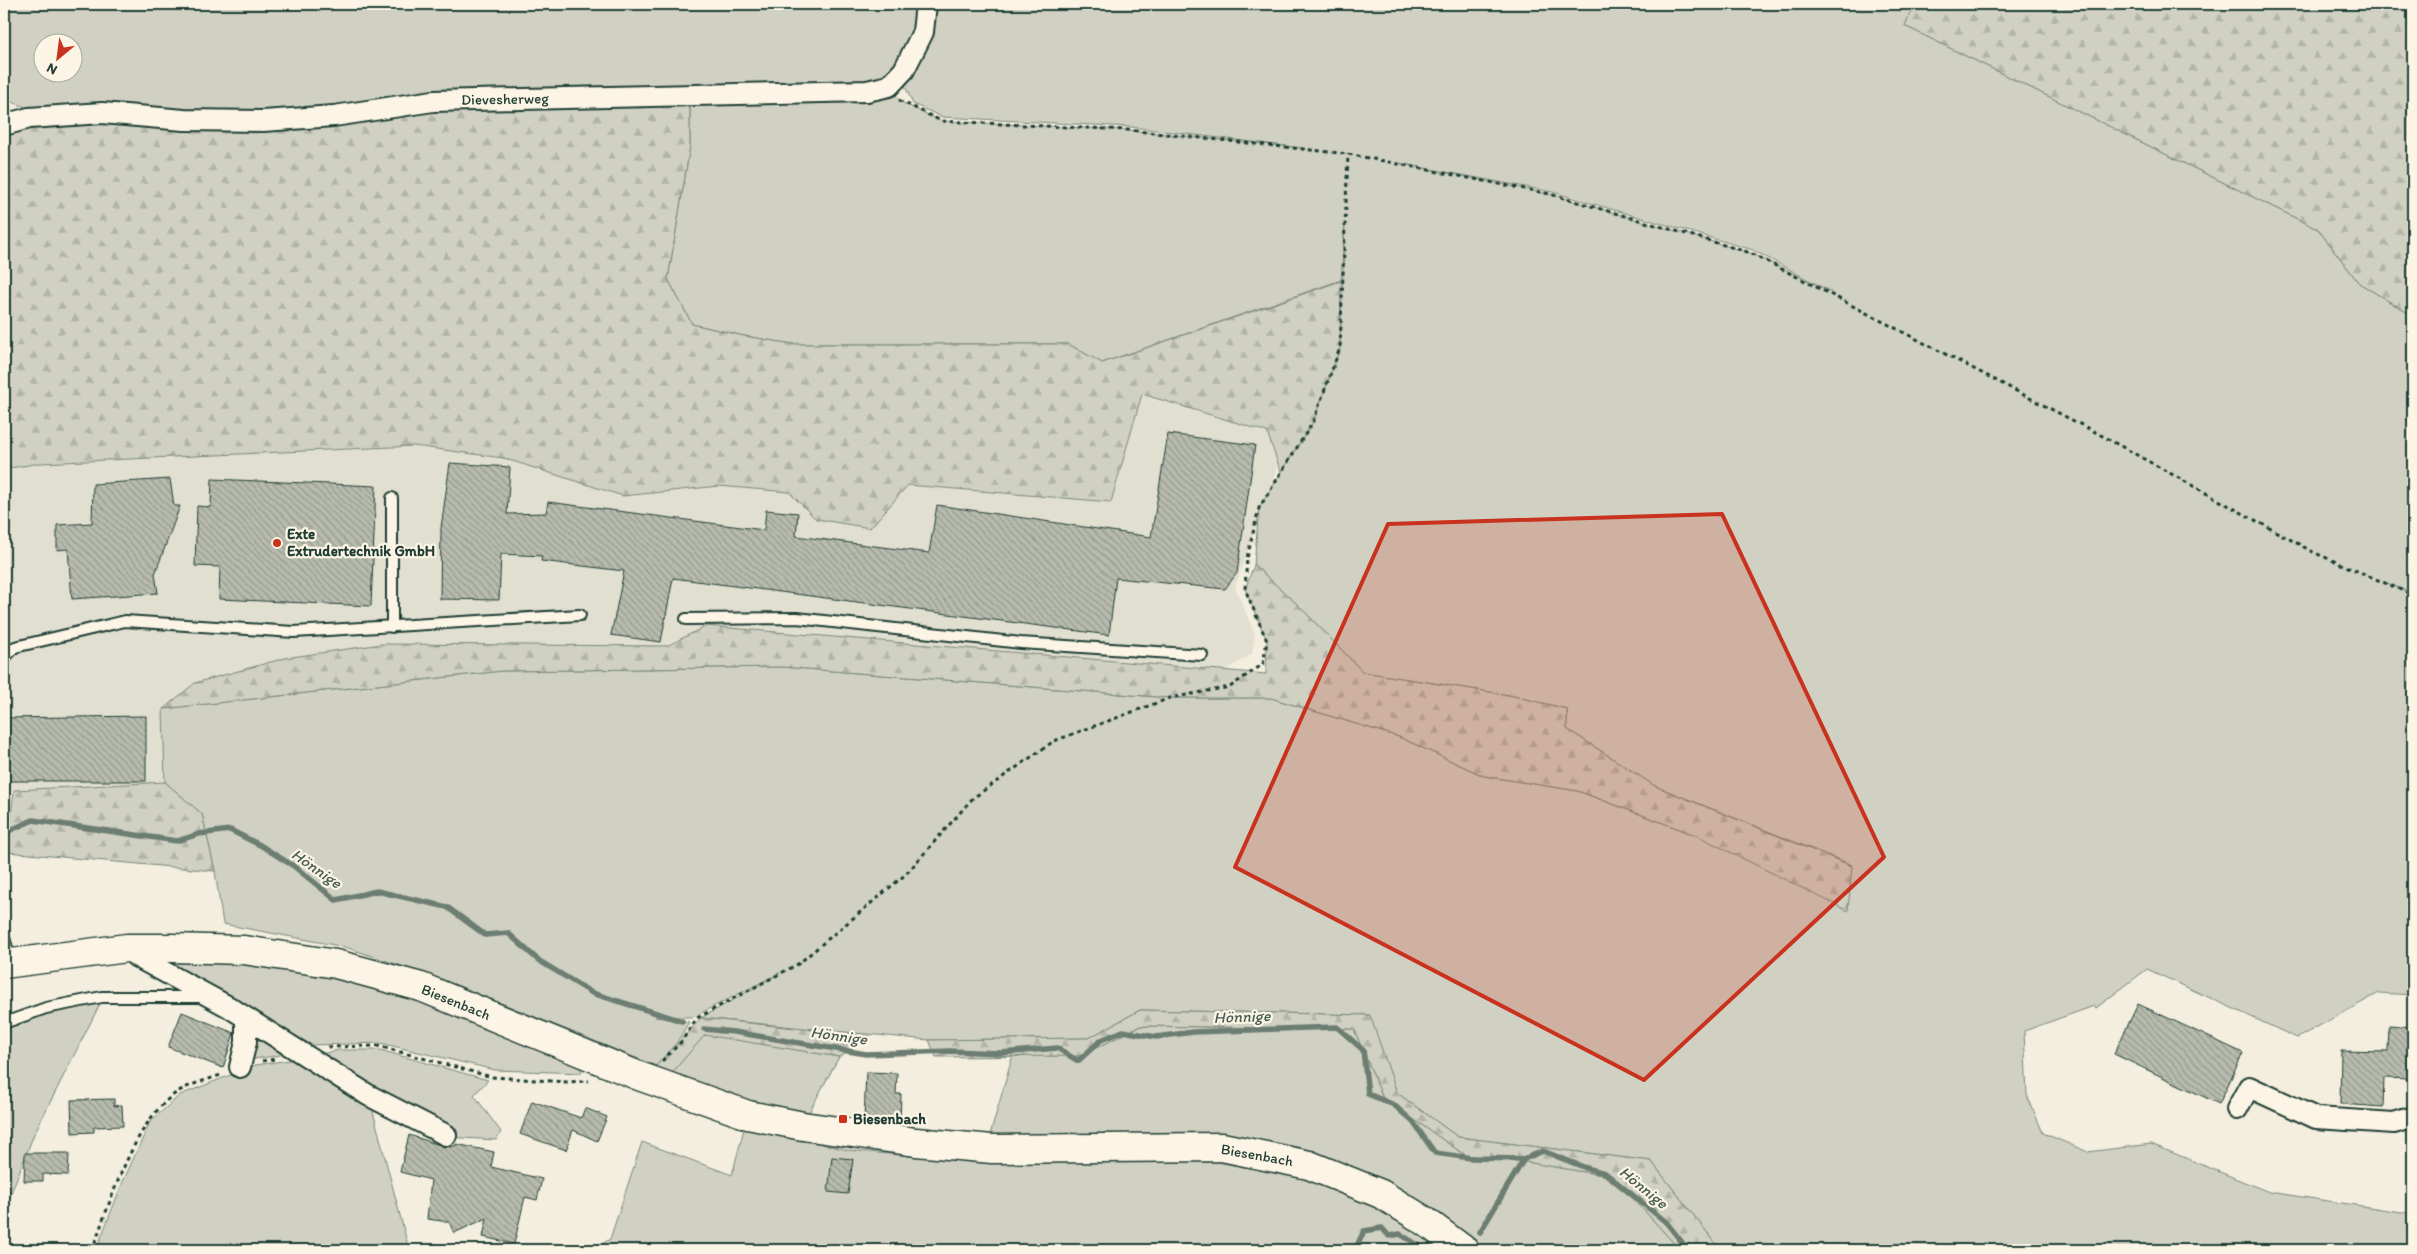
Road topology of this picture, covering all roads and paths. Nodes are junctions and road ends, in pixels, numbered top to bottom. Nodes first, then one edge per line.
1 (926, 4) edge
2 (889, 86) junction
3 (4, 125) edge
4 (392, 498) dead end
5 (2413, 595) edge
6 (580, 615) dead end
7 (686, 619) dead end
8 (392, 626) junction
9 (1202, 655) dead end
10 (4, 658) edge
11 (127, 948) junction
12 (6, 955) edge
13 (207, 997) junction
14 (246, 1018) junction
15 (697, 1018) dead end
16 (4, 1023) edge
17 (302, 1054) junction
18 (240, 1067) joint
19 (639, 1076) junction
20 (594, 1081) dead end
21 (2237, 1109) dead end
22 (2413, 1117) edge
23 (446, 1135) dead end
24 (92, 1250) edge
25 (1464, 1250) edge

1 - 2 street
2 - 3 street, Dievesherweg
2 - 5 path
4 - 8 lane
6 - 8 lane
7 - 9 lane
8 - 10 lane
11 - 12 main road, Biesenbach
11 - 13 street
11 - 19 main road, Biesenbach
13 - 14 street
13 - 16 lane
14 - 17 street
14 - 18 street
15 - 19 path
17 - 20 path
17 - 23 street
18 - 24 path
19 - 25 main road, Biesenbach
21 - 22 street

